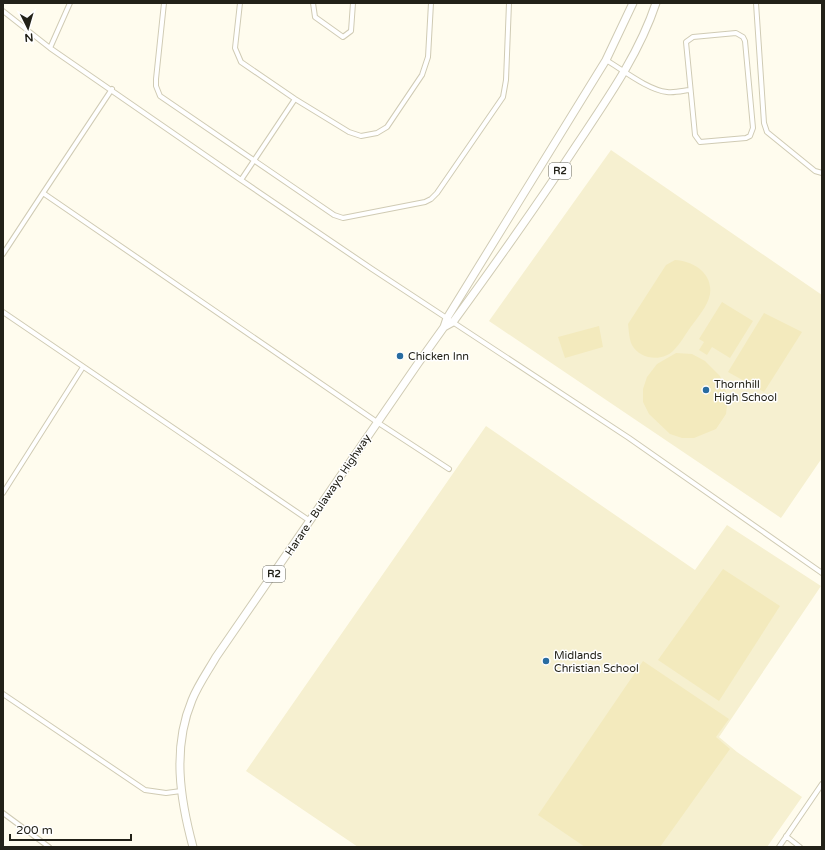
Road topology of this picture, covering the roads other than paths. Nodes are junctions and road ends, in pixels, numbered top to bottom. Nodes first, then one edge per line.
1 (70, 3) edge
2 (164, 3) edge
3 (240, 3) edge
4 (313, 3) edge
5 (353, 3) edge
6 (431, 3) edge
7 (509, 3) edge
8 (633, 3) edge
9 (656, 3) edge
10 (756, 3) edge
11 (3, 11) edge
12 (50, 48) junction
13 (606, 60) junction
14 (626, 71) junction
15 (112, 89) junction
16 (689, 90) junction
17 (295, 99) junction
18 (254, 160) junction
19 (822, 173) edge
20 (241, 180) junction
21 (43, 194) junction
22 (3, 254) edge
23 (3, 312) edge
24 (450, 320) junction
25 (83, 366) junction
26 (377, 422) junction
27 (449, 468) dead end
28 (3, 493) edge
29 (310, 521) junction
30 (822, 573) edge
31 (3, 694) edge
32 (822, 784) edge
33 (181, 791) junction
34 (3, 813) edge
35 (786, 836) junction
36 (49, 847) edge
37 (193, 847) edge
38 (779, 847) edge
39 (800, 847) edge

1 - 12 street
2 - 18 street
3 - 17 street
4 - 5 street
6 - 17 street
7 - 18 street
8 - 13 highway, Harare - Bulawayo Highway / R2
9 - 14 highway, Harare - Bulawayo Highway / R2
10 - 19 street
11 - 12 street
12 - 15 street
13 - 14 street
13 - 24 highway, Harare - Bulawayo Highway / R2
14 - 16 street
14 - 24 highway, Harare - Bulawayo Highway / R2
15 - 20 street
15 - 21 street
16 - 16 street
17 - 18 street
18 - 20 street
20 - 24 street
21 - 22 street
21 - 26 street
23 - 25 street
24 - 26 highway, Harare - Bulawayo Highway / R2
24 - 30 street
25 - 28 street
25 - 29 street
26 - 27 street
26 - 29 highway, Harare - Bulawayo Highway / R2
29 - 33 highway, Harare - Bulawayo Highway / R2
31 - 33 street
32 - 35 street
33 - 37 highway, Harare - Bulawayo Highway / R2
34 - 36 street
35 - 38 street
35 - 39 street

